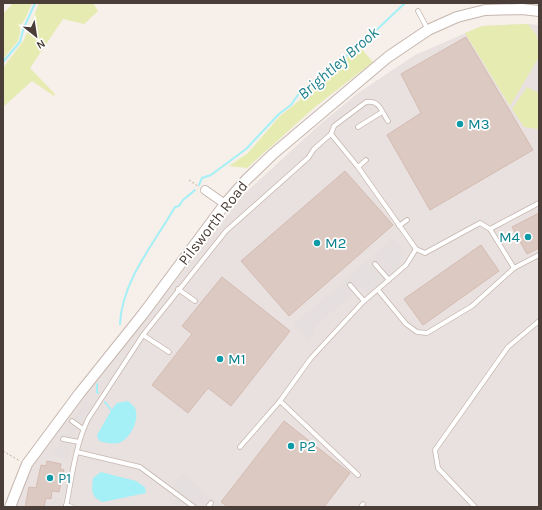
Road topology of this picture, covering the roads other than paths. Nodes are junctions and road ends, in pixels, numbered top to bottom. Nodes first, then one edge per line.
1 (484, 6) edge
2 (418, 11) dead end
3 (539, 11) edge
4 (428, 30) junction
5 (382, 112) junction
6 (388, 121) dead end
7 (358, 127) dead end
8 (331, 134) junction
9 (366, 160) dead end
10 (358, 167) junction
11 (204, 190) road end
12 (539, 202) edge
13 (225, 204) junction
14 (407, 220) dead end
15 (399, 226) junction
16 (490, 229) junction
17 (416, 249) junction
18 (539, 255) edge
19 (375, 264) dead end
20 (514, 268) junction
21 (389, 280) junction
22 (350, 285) dead end
23 (178, 289) junction
24 (378, 290) junction
25 (195, 301) dead end
26 (364, 301) junction
27 (539, 321) edge
28 (143, 335) junction
29 (169, 352) dead end
30 (280, 401) junction
31 (72, 421) dead end
32 (83, 429) junction
33 (63, 440) dead end
34 (79, 442) junction
35 (240, 447) dead end
36 (77, 452) junction
37 (358, 475) dead end
38 (66, 506) edge
39 (10, 507) edge
40 (72, 507) edge
41 (194, 507) edge
42 (475, 507) edge

1 - 3 street, Pilsworth Road
1 - 4 street, Pilsworth Road
2 - 4 lane
4 - 13 street, Pilsworth Road
5 - 6 lane
5 - 7 lane
5 - 8 lane
8 - 10 lane
8 - 23 lane
9 - 10 lane
10 - 15 lane
11 - 13 street
12 - 16 lane
13 - 39 street, Pilsworth Road
14 - 15 lane
15 - 17 lane
16 - 17 lane
16 - 20 lane
17 - 21 lane
18 - 20 lane
19 - 21 lane
20 - 24 lane
21 - 24 lane
22 - 26 lane
23 - 25 lane
23 - 28 lane
24 - 26 lane
26 - 30 lane
27 - 42 lane
28 - 29 lane
28 - 32 lane
30 - 35 lane
30 - 37 lane
31 - 32 lane
32 - 34 lane
33 - 34 lane
34 - 36 lane
36 - 38 lane
36 - 41 lane
38 - 40 lane

